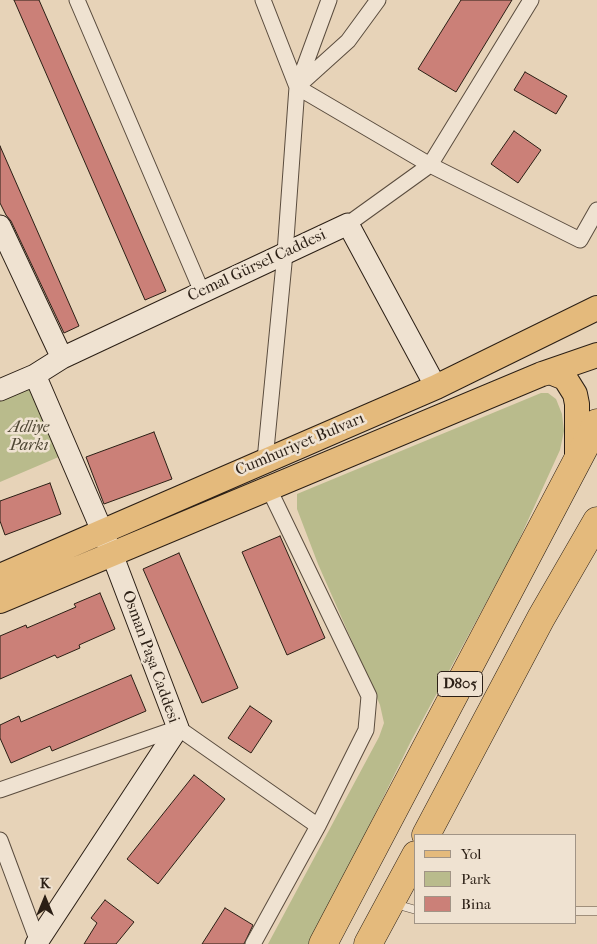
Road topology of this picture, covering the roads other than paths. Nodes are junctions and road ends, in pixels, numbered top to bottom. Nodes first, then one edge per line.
1 (77, 0) edge
2 (263, 0) edge
3 (330, 0) edge
4 (378, 0) edge
5 (531, 0) edge
6 (297, 87) junction
7 (430, 165) junction
8 (597, 210) edge
9 (348, 224) junction
10 (0, 226) edge
11 (286, 253) junction
12 (202, 292) junction
13 (597, 308) edge
14 (597, 355) edge
15 (62, 358) junction
16 (542, 374) junction
17 (35, 375) junction
18 (436, 387) junction
19 (0, 390) edge
20 (597, 423) edge
21 (264, 460) junction
22 (577, 461) junction
23 (268, 487) junction
24 (597, 521) edge
25 (102, 533) junction
26 (112, 554) junction
27 (0, 576) edge
28 (0, 601) edge
29 (178, 728) junction
30 (0, 790) edge
31 (318, 826) junction
32 (427, 834) edge
33 (0, 840) edge
34 (414, 863) edge
35 (403, 906) edge
36 (577, 911) edge
37 (597, 911) edge
38 (37, 943) edge
39 (253, 944) edge
40 (323, 944) edge
41 (368, 944) edge

1 - 12 street
2 - 6 street
3 - 6 street
4 - 6 street
5 - 7 street
6 - 7 street
6 - 11 street
7 - 8 street
7 - 9 street
9 - 11 main road, Cemal Gürsel Caddesi
9 - 18 main road
10 - 15 main road
11 - 12 main road, Cemal Gürsel Caddesi
11 - 21 street
12 - 15 main road, Cemal Gürsel Caddesi
13 - 18 main road, Cumhuriyet Bulvarı
14 - 16 main road, Cumhuriyet Bulvarı
15 - 17 main road, Cemal Gürsel Caddesi
16 - 22 main road
16 - 23 main road, Cumhuriyet Bulvarı
17 - 19 main road, Cemal Gürsel Caddesi
17 - 25 main road, Osman Paşa Caddesi
18 - 21 main road, Cumhuriyet Bulvarı
20 - 22 highway, D805
21 - 25 main road, Cumhuriyet Bulvarı
22 - 40 highway, D805
23 - 26 main road, Cumhuriyet Bulvarı
23 - 31 street
24 - 32 highway, D805
25 - 26 main road, Osman Paşa Caddesi
25 - 27 main road, Cumhuriyet Bulvarı
26 - 28 main road, Cumhuriyet Bulvarı
26 - 29 main road, Osman Paşa Caddesi
29 - 30 street
29 - 31 street
29 - 38 main road, Osman Paşa Caddesi
31 - 39 street
33 - 38 street
34 - 35 highway
35 - 41 highway
36 - 37 lane

